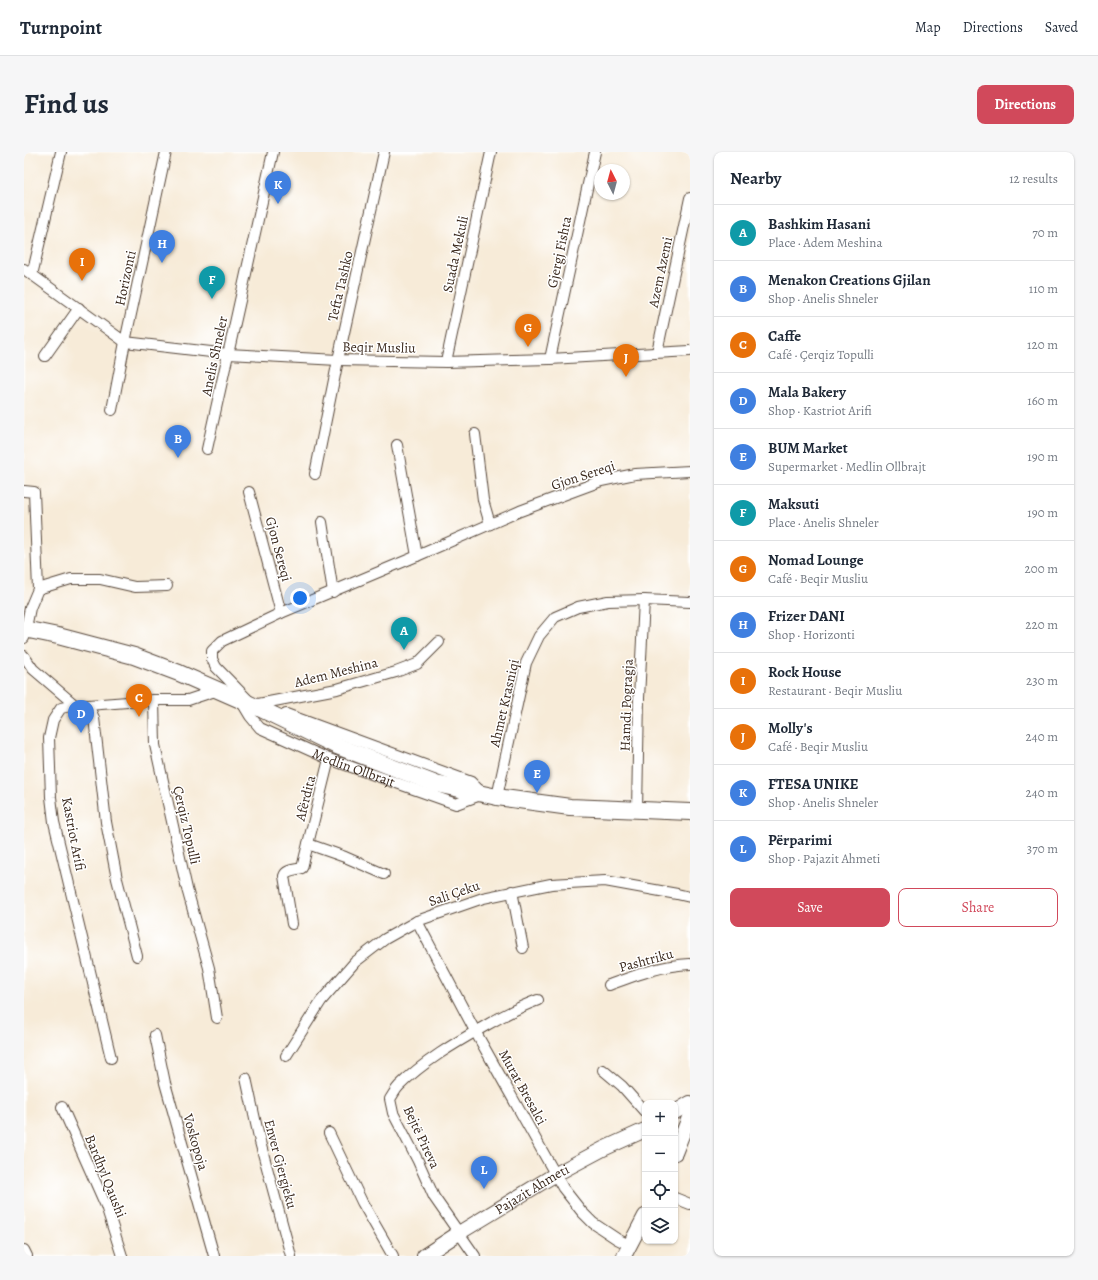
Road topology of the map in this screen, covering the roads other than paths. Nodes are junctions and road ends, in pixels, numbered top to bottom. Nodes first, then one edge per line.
1 (61, 152) edge
2 (166, 152) edge
3 (273, 152) edge
4 (384, 152) edge
5 (491, 152) edge
6 (595, 152) edge
7 (690, 198) edge
8 (28, 272) edge
9 (79, 308) junction
10 (125, 342) junction
11 (690, 350) edge
12 (657, 352) junction
13 (228, 354) junction
14 (45, 356) dead end
15 (550, 358) junction
16 (338, 360) junction
17 (446, 362) junction
18 (112, 410) dead end
19 (475, 434) dead end
20 (397, 445) dead end
21 (207, 449) dead end
22 (690, 471) edge
23 (315, 474) dead end
24 (24, 490) edge
25 (249, 492) dead end
26 (322, 522) dead end
27 (490, 524) junction
28 (417, 556) junction
29 (167, 586) dead end
30 (38, 589) junction
31 (333, 592) junction
32 (644, 600) junction
33 (690, 602) edge
34 (280, 612) junction
35 (25, 632) edge
36 (439, 642) dead end
37 (24, 656) edge
38 (218, 690) junction
39 (154, 700) junction
40 (251, 704) junction
41 (75, 705) junction
42 (88, 705) junction
43 (329, 759) junction
44 (490, 796) junction
45 (637, 811) junction
46 (690, 812) edge
47 (308, 844) junction
48 (384, 874) dead end
49 (512, 891) junction
50 (690, 897) edge
51 (417, 921) junction
52 (292, 924) dead end
53 (523, 948) dead end
54 (137, 956) dead end
55 (690, 964) edge
56 (609, 985) dead end
57 (538, 1000) dead end
58 (218, 1018) dead end
59 (475, 1031) junction
60 (155, 1035) dead end
61 (286, 1056) dead end
62 (112, 1058) dead end
63 (604, 1070) dead end
64 (246, 1078) dead end
65 (690, 1103) edge
66 (62, 1107) dead end
67 (642, 1108) edge
68 (678, 1110) edge
69 (690, 1115) edge
70 (642, 1131) edge
71 (329, 1133) dead end
72 (686, 1140) edge
73 (678, 1149) edge
74 (556, 1174) junction
75 (678, 1199) edge
76 (690, 1204) edge
77 (642, 1221) edge
78 (459, 1233) junction
79 (24, 1250) edge
80 (626, 1250) edge
81 (27, 1256) edge
82 (122, 1256) edge
83 (214, 1256) edge
84 (291, 1256) edge
85 (394, 1256) edge
86 (424, 1256) edge
87 (475, 1256) edge

1 - 8 street
2 - 10 street, Horizonti
3 - 13 street, Anelis Shneler
4 - 16 street, Tefta Tashko
5 - 17 street, Suada Mekuli
6 - 15 street, Gjergj Fishta
7 - 12 street, Azem Azemi
8 - 9 street, Beqir Musliu
9 - 10 street, Beqir Musliu
9 - 14 street
10 - 13 street, Beqir Musliu
10 - 18 street, Horizonti
11 - 12 street, Beqir Musliu
12 - 15 street, Beqir Musliu
13 - 16 street, Beqir Musliu
13 - 21 street, Anelis Shneler
15 - 17 street, Beqir Musliu
16 - 17 street, Beqir Musliu
16 - 23 street, Tefta Tashko
19 - 27 street
20 - 28 street
22 - 27 street, Gjon Sereqi
24 - 30 street
25 - 34 street, Gjon Sereqi
26 - 31 street
27 - 28 street, Gjon Sereqi
28 - 31 street, Gjon Sereqi
29 - 30 street
30 - 35 street
31 - 34 street, Gjon Sereqi
32 - 33 street, Ahmet Krasniqi
32 - 44 street, Ahmet Krasniqi
32 - 45 street, Hamdi Pogragja
34 - 40 street, Gjon Sereqi
35 - 38 main road, Medlin Ollbrajt
36 - 40 street, Adem Meshina
37 - 41 street
38 - 39 street
38 - 40 main road, Medlin Ollbrajt
39 - 42 street, Kastriot Arifi
39 - 58 street, Çerqiz Topulli
40 - 43 street, Medlin Ollbrajt
40 - 44 main road, Medlin Ollbrajt
41 - 42 street, Kastriot Arifi
41 - 62 street, Kastriot Arifi
42 - 54 street
43 - 44 street, Medlin Ollbrajt
43 - 47 street, Afërdita
44 - 45 main road, Medlin Ollbrajt
45 - 46 main road, Medlin Ollbrajt
47 - 48 street
47 - 52 street, Afërdita
49 - 50 street, Sali Çeku
49 - 51 street, Sali Çeku
49 - 53 street
51 - 59 street, Murat Bresalci
51 - 61 street, Sali Çeku
55 - 56 street, Pashtriku
57 - 59 street, Bejtë Pireva
59 - 74 street, Murat Bresalci
59 - 78 street, Bejtë Pireva
60 - 83 street, Voskopoja
63 - 67 street
64 - 84 street, Enver Gjergjeku
65 - 68 street
66 - 82 street, Bardhyl Qaushi
69 - 72 street
70 - 74 street, Pajazit Ahmeti
71 - 85 street
72 - 73 street
74 - 78 street, Pajazit Ahmeti
74 - 80 street, Murat Bresalci
75 - 76 street
77 - 80 street
78 - 86 street, Pajazit Ahmeti
78 - 87 street, Bejtë Pireva
79 - 81 street

